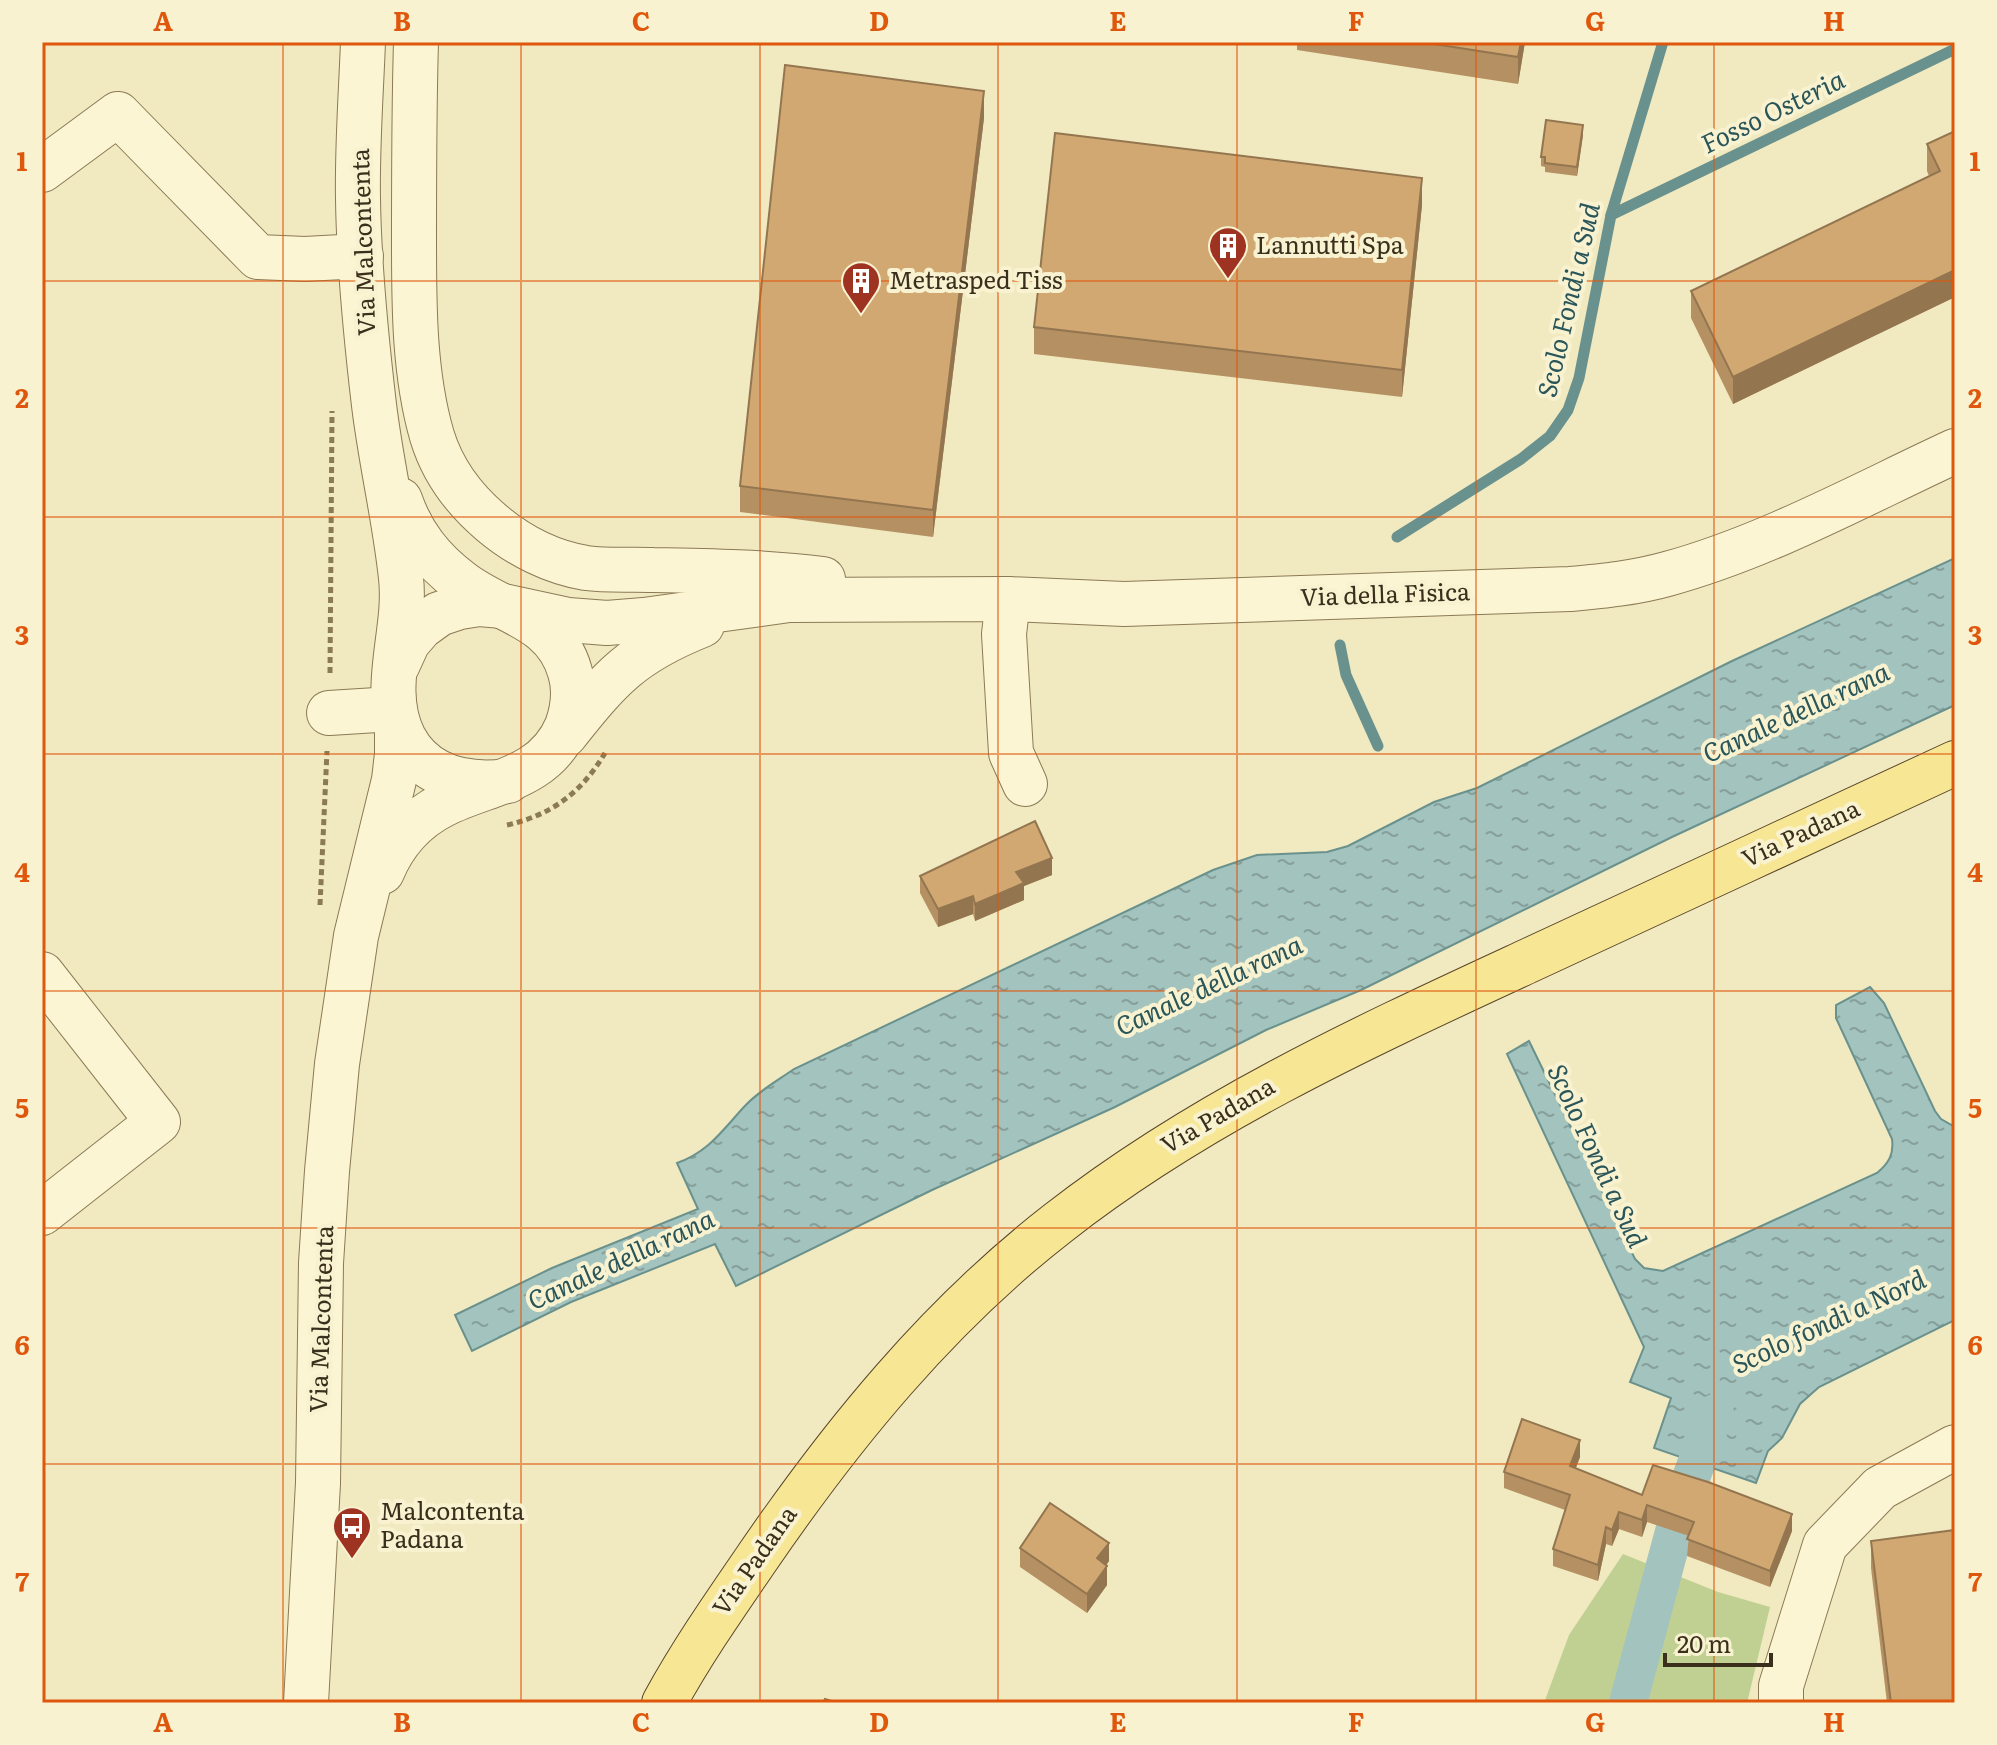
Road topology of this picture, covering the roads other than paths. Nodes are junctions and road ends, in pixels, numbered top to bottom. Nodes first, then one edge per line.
1 (363, 42) edge
2 (416, 42) edge
3 (42, 170) edge
4 (361, 256) junction
5 (379, 441) junction
6 (1955, 451) edge
7 (789, 600) junction
8 (996, 600) junction
9 (503, 606) junction
10 (397, 666) junction
11 (329, 713) road end
12 (395, 716) junction
13 (560, 742) junction
14 (1955, 763) edge
15 (508, 781) junction
16 (1025, 784) dead end
17 (338, 926) junction
18 (42, 974) edge
19 (42, 1213) edge
20 (1955, 1447) edge
21 (306, 1703) edge
22 (664, 1703) edge
23 (1781, 1703) edge

1 - 4 street, Via Malcontenta
2 - 8 street
3 - 4 street
4 - 5 street, Via Malcontenta
5 - 9 street, Via Malcontenta
5 - 10 street, Via Malcontenta
6 - 8 street, Via della Fisica
7 - 8 street, Via della Fisica
7 - 9 street, Via della Fisica
7 - 13 street, Via della Fisica
8 - 16 street
9 - 10 street, Via Malcontenta
9 - 13 street, Via Malcontenta
10 - 12 street, Via Malcontenta
11 - 12 street
12 - 15 street, Via Malcontenta
12 - 17 street, Via Malcontenta
13 - 15 street, Via Malcontenta
14 - 22 main road, Via Padana
15 - 17 street, Via Malcontenta
17 - 21 street, Via Malcontenta
18 - 19 street
20 - 23 street

